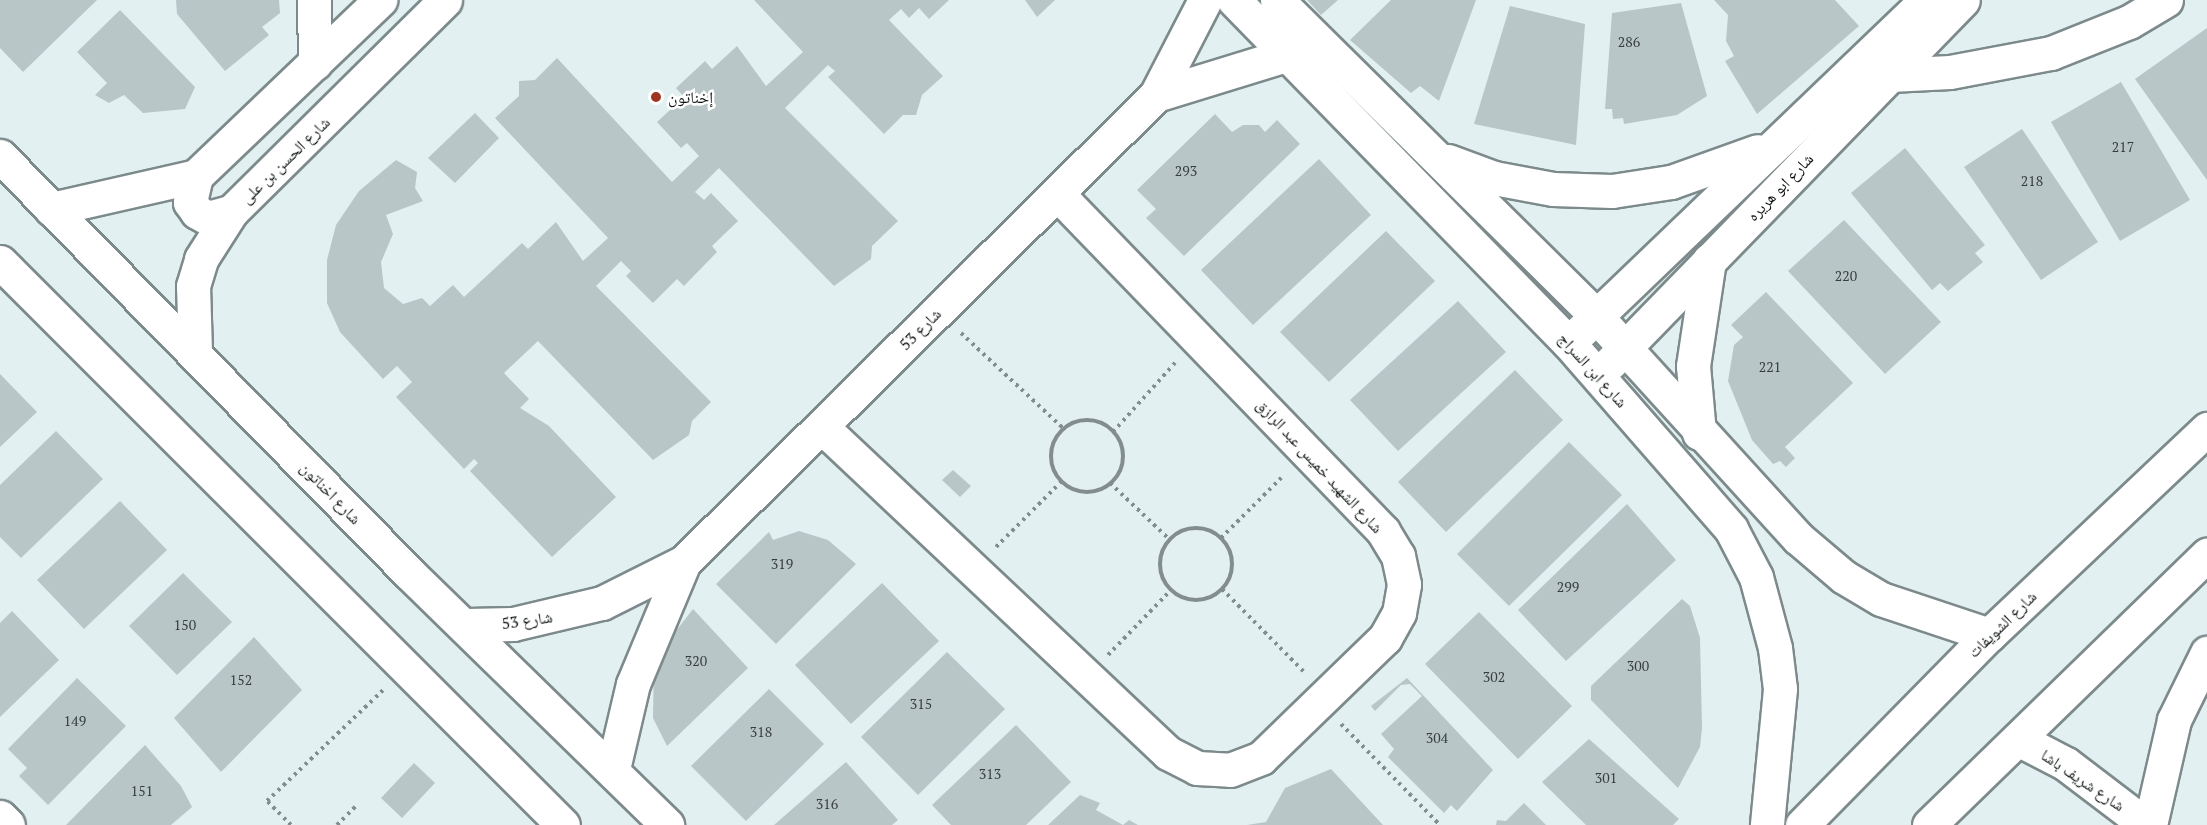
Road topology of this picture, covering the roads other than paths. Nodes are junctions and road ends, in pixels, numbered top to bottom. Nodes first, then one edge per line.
1 (314, 0) edge
2 (380, 0) edge
3 (445, 0) edge
4 (1205, 0) edge
5 (1234, 0) edge
6 (1277, 0) edge
7 (1926, 0) edge
8 (1963, 0) edge
9 (2166, 0) edge
10 (1298, 44) junction
11 (315, 63) junction
12 (1880, 66) junction
13 (1156, 96) junction
14 (1782, 138) junction
15 (0, 156) edge
16 (1438, 157) junction
17 (1805, 161) junction
18 (196, 176) junction
19 (1057, 194) junction
20 (51, 209) junction
21 (231, 212) junction
22 (1709, 260) junction
23 (0, 262) edge
24 (1596, 316) junction
25 (1568, 342) junction
26 (1624, 347) junction
27 (195, 352) junction
28 (1598, 375) junction
29 (822, 427) junction
30 (2207, 429) edge
31 (1699, 433) junction
32 (2207, 555) edge
33 (684, 562) junction
34 (467, 625) junction
35 (1989, 635) junction
36 (2207, 653) edge
37 (2018, 739) junction
38 (613, 769) junction
39 (0, 817) edge
40 (8, 825) edge
41 (562, 825) edge
42 (667, 825) edge
43 (1767, 825) edge
44 (1802, 825) edge
45 (1929, 825) edge
46 (2148, 825) edge

1 - 11 street
2 - 11 street
3 - 21 street, شارع الحسن بن على
4 - 13 street, شارع 53
5 - 10 street, شارع ابن السراج
6 - 10 street, شارع ابن السراج
7 - 12 street, شارع ابو هريره
8 - 12 street, شارع ابو هريره
9 - 12 street
10 - 13 street, شارع 53
10 - 16 street, شارع ابن السراج
10 - 25 street, شارع ابن السراج
11 - 18 street
12 - 14 street, شارع ابو هريره
12 - 17 street, شارع ابو هريره
13 - 19 street, شارع 53
14 - 16 street
14 - 17 street
14 - 24 street, شارع ابو هريره
15 - 20 street, شارع اخناتون
16 - 24 street, شارع ابن السراج
17 - 22 street, شارع ابو هريره
18 - 20 street
18 - 21 street
19 - 29 street, شارع 53
19 - 29 street, شارع الشهيد خميس عبد الرازق
20 - 27 street, شارع اخناتون
21 - 27 street, شارع الحسن بن على
22 - 26 street, شارع ابو هريره
22 - 31 street
23 - 41 street
24 - 25 street, شارع ابو هريره
24 - 26 street, شارع ابن السراج
25 - 28 street, شارع ابن السراج
26 - 28 street, شارع ابو هريره
26 - 31 street, شارع ابن السراج
27 - 34 street, شارع اخناتون
28 - 43 street, شارع ابن السراج
29 - 33 street, شارع 53
30 - 35 street, شارع الشويفات
31 - 35 street, شارع ابن السراج
32 - 37 street
33 - 34 street, شارع 53
33 - 38 street, شارع 53
34 - 38 street, شارع اخناتون
35 - 44 street, شارع الشويفات
36 - 46 street
37 - 45 street
37 - 46 street, شارع شريف باشا
38 - 42 street, شارع اخناتون
39 - 40 street

